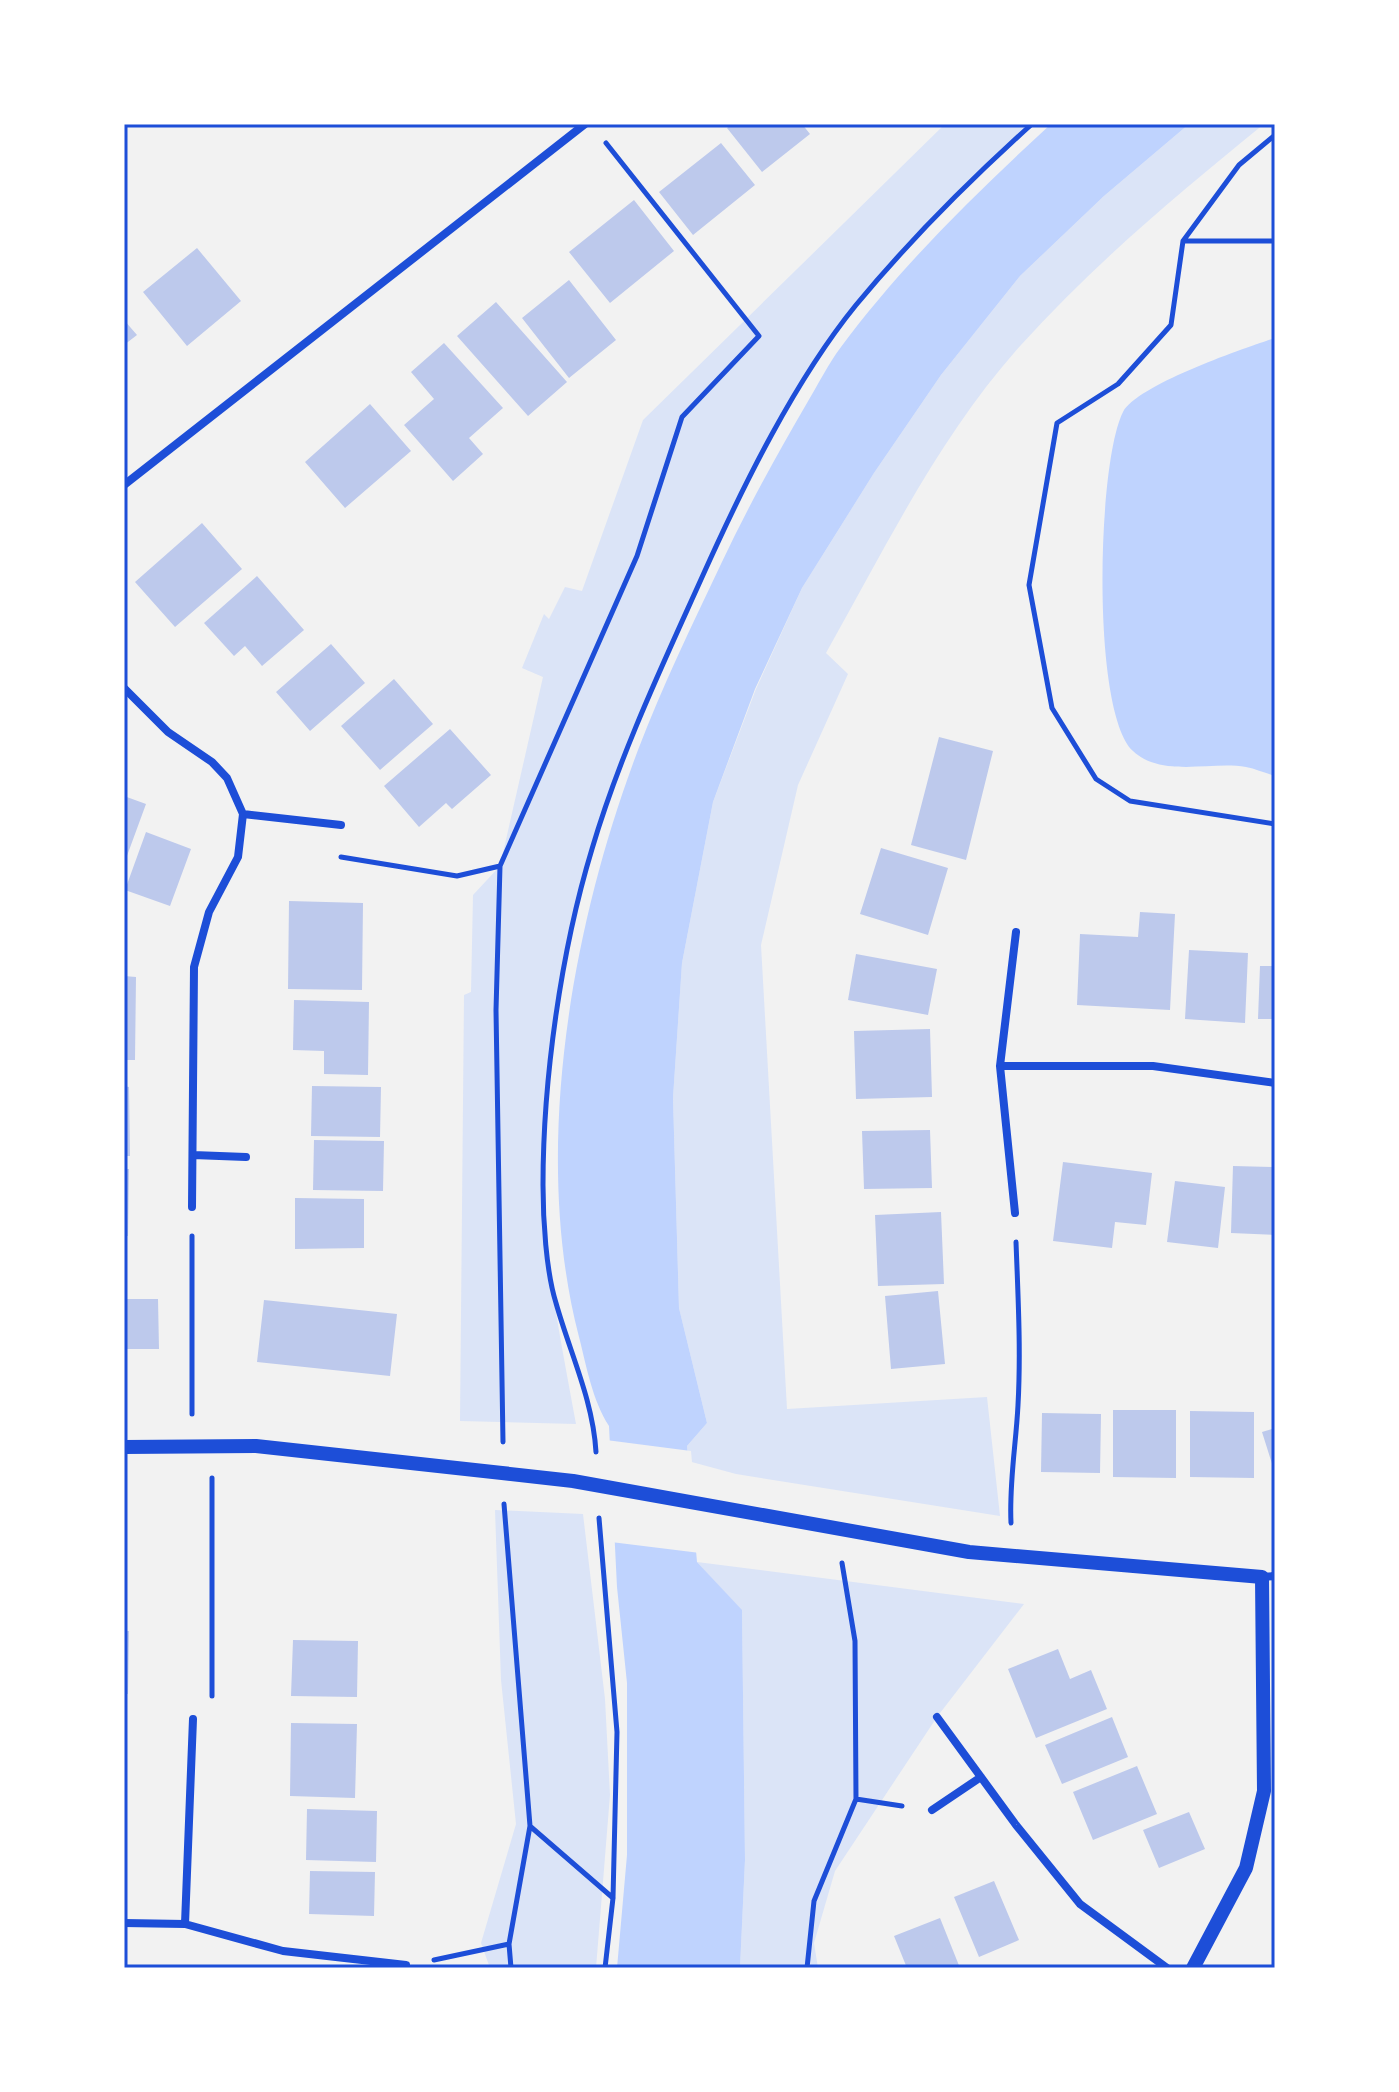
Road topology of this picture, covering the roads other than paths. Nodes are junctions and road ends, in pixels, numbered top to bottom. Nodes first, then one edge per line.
1 (585, 124) edge
2 (124, 485) edge
3 (124, 688) edge
4 (243, 814) junction
5 (341, 825) road end
6 (1016, 932) dead end
7 (1000, 1066) junction
8 (1275, 1083) edge
9 (193, 1155) junction
10 (246, 1157) dead end
11 (192, 1207) road end
12 (1015, 1213) road end
13 (124, 1447) edge
14 (1268, 1577) edge
15 (937, 1717) dead end
16 (193, 1719) road end
17 (981, 1777) junction
18 (932, 1810) road end
19 (124, 1923) edge
20 (185, 1924) junction
21 (406, 1965) road end
22 (1167, 1968) edge
23 (1193, 1968) edge

1 - 2 street
3 - 4 street
4 - 5 street
4 - 9 street
6 - 7 street
7 - 8 street
7 - 12 street
9 - 10 street
9 - 11 street
13 - 14 street
14 - 23 street
15 - 17 street
16 - 20 street
17 - 18 street
17 - 22 street
19 - 20 street
20 - 21 street

